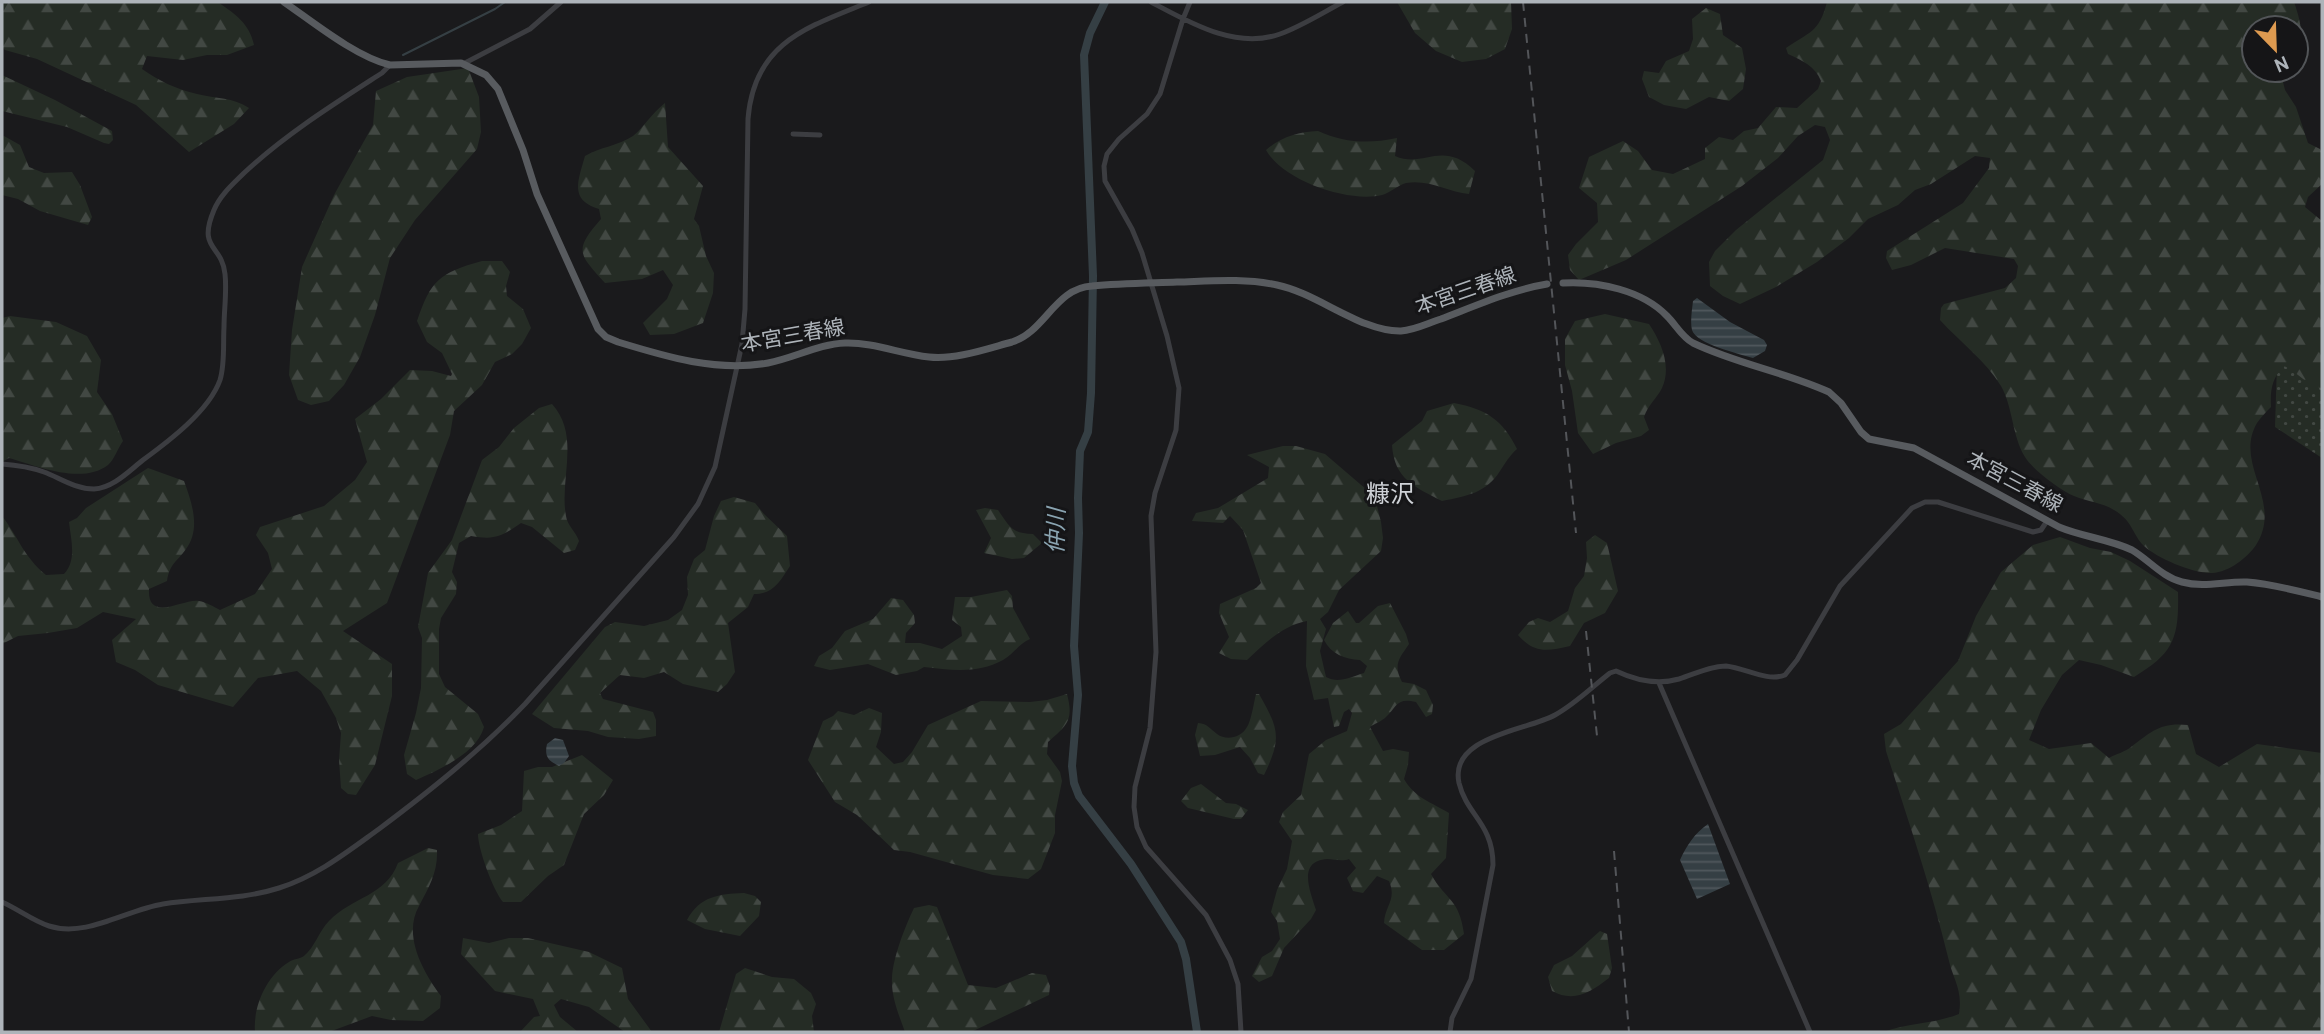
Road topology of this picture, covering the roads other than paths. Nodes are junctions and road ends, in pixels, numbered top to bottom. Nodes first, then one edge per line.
1 (284, 2) edge
2 (561, 2) edge
3 (869, 2) edge
4 (1151, 2) edge
5 (1190, 2) edge
6 (1343, 2) edge
7 (1183, 19) junction
8 (463, 64) junction
9 (390, 65) junction
10 (793, 134) dead end
11 (820, 135) dead end
12 (1151, 283) junction
13 (1563, 283) dead end
14 (1547, 284) dead end
15 (737, 365) junction
16 (2, 464) edge
17 (2047, 521) junction
18 (2322, 597) edge
19 (1659, 683) junction
20 (2, 902) edge
21 (1241, 1032) edge
22 (1450, 1032) edge
23 (1810, 1032) edge

1 - 9 main road
2 - 8 street
3 - 15 street
4 - 7 street
5 - 7 street
6 - 7 street
7 - 12 street
8 - 9 main road
8 - 15 main road, 本宮三春線
9 - 16 street
10 - 11 street
12 - 14 main road, 本宮三春線
12 - 15 main road, 本宮三春線
12 - 21 street
13 - 17 main road, 本宮三春線
15 - 20 street
17 - 18 main road, 本宮三春線
17 - 19 street
19 - 22 street
19 - 23 street

